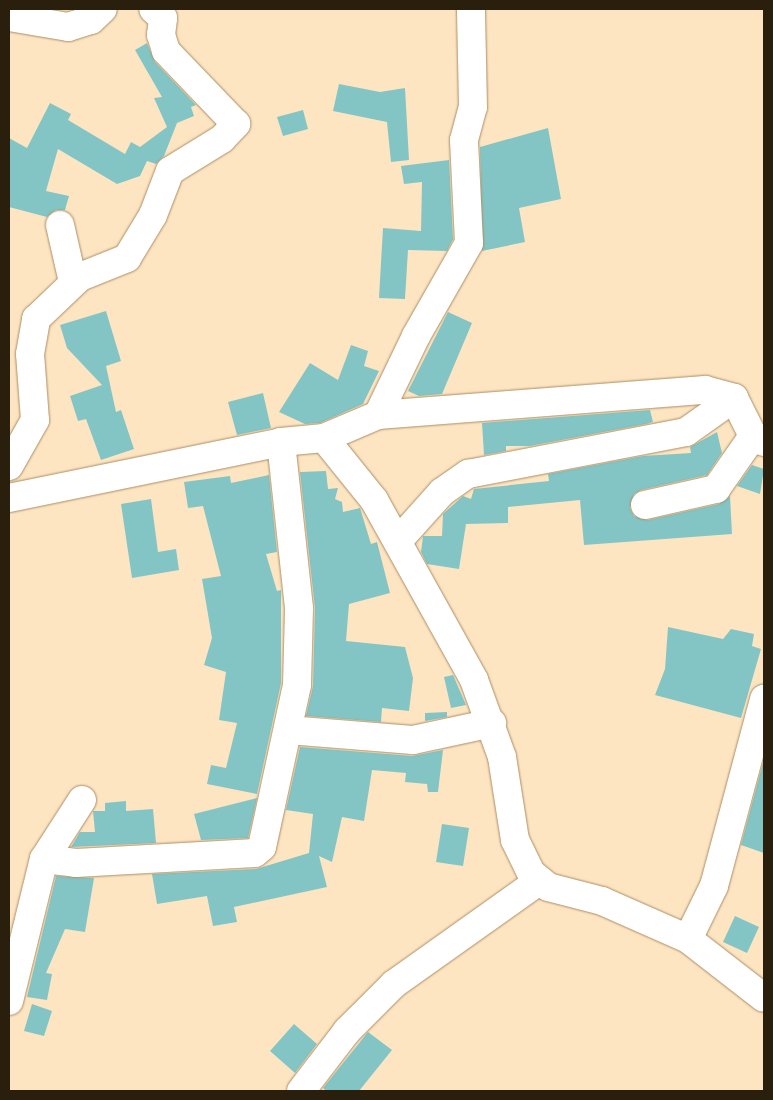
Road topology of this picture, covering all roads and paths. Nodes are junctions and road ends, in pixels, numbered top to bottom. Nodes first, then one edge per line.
1 (103, 9) edge
2 (153, 9) edge
3 (471, 9) edge
4 (9, 17) edge
5 (60, 225) dead end
6 (73, 282) junction
7 (734, 398) junction
8 (378, 415) junction
9 (324, 438) junction
10 (759, 439) edge
11 (281, 442) junction
12 (9, 466) edge
13 (9, 498) edge
14 (645, 505) dead end
15 (398, 541) junction
16 (764, 699) edge
17 (492, 722) junction
18 (288, 730) junction
19 (82, 800) dead end
20 (44, 859) junction
21 (539, 880) junction
22 (688, 939) junction
23 (764, 998) edge
24 (9, 1002) edge
25 (301, 1091) edge

1 - 4 street
2 - 6 street
3 - 8 street
5 - 6 street
6 - 12 street
7 - 8 street
7 - 10 street
7 - 15 street
8 - 9 street
9 - 11 street
9 - 15 street
10 - 14 street
11 - 13 street
11 - 18 street
15 - 17 street
16 - 22 street
17 - 18 street
17 - 21 street
18 - 20 street
19 - 20 street
20 - 24 street
21 - 22 street
21 - 25 street
22 - 23 street

